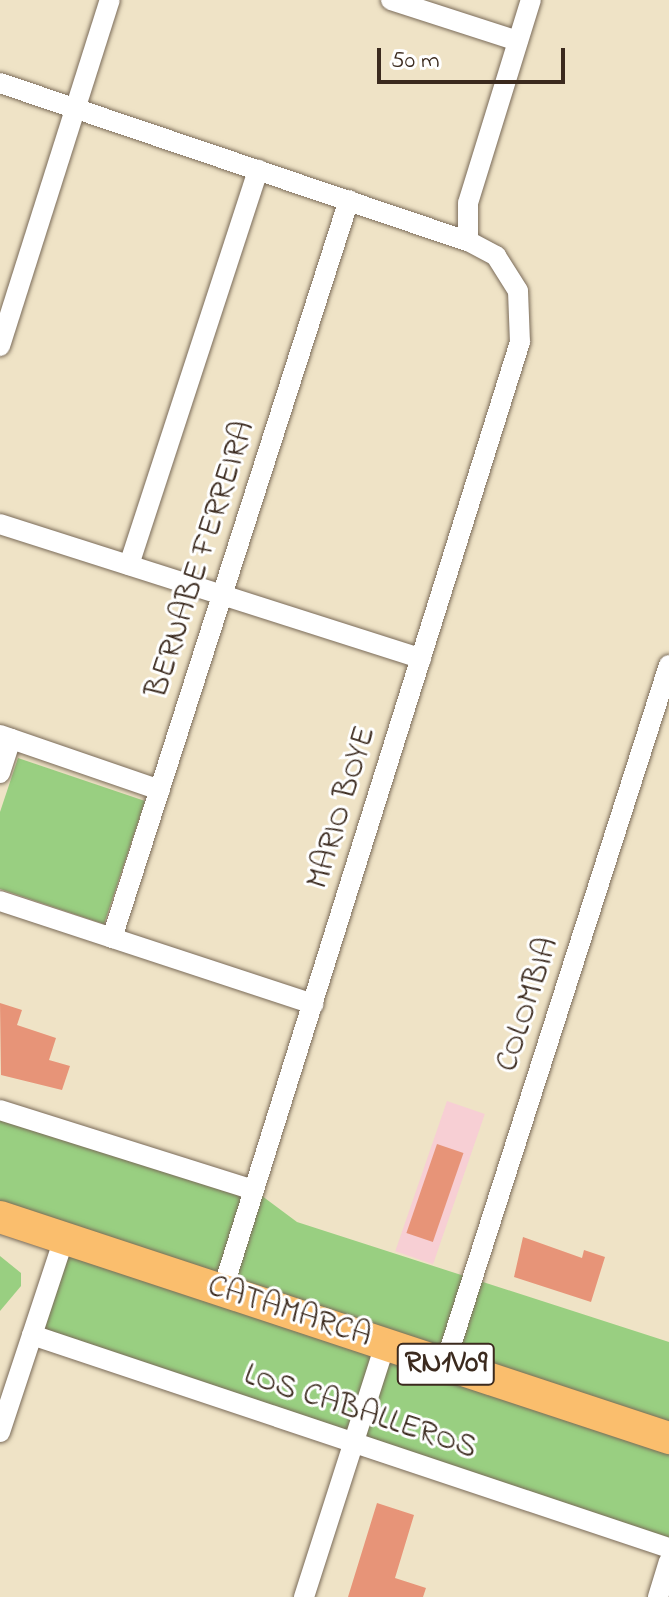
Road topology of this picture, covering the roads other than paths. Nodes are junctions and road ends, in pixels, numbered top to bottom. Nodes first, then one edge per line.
1 (110, 0) edge
2 (391, 0) edge
3 (531, 0) edge
4 (518, 41) junction
5 (0, 83) edge
6 (75, 108) junction
7 (258, 170) junction
8 (349, 200) junction
9 (468, 241) junction
10 (0, 346) edge
11 (0, 524) edge
12 (129, 565) junction
13 (223, 595) junction
14 (421, 658) junction
15 (669, 665) edge
16 (6, 737) edge
17 (0, 773) edge
18 (160, 790) junction
19 (0, 901) edge
20 (112, 938) junction
21 (313, 1004) junction
22 (0, 1110) edge
23 (254, 1190) junction
24 (0, 1217) edge
25 (64, 1238) junction
26 (222, 1292) junction
27 (32, 1335) junction
28 (385, 1345) junction
29 (445, 1364) junction
30 (0, 1432) edge
31 (669, 1438) edge
32 (353, 1443) junction
33 (669, 1548) edge
34 (669, 1562) edge
35 (304, 1597) edge
36 (658, 1597) edge

1 - 6 street
2 - 4 street
3 - 4 street
4 - 9 street
5 - 6 street, MARIO BOYE
6 - 7 street, MARIO BOYE
6 - 10 street
7 - 8 street, MARIO BOYE
7 - 12 street
8 - 9 street, MARIO BOYE
8 - 13 street, BERNABE FERREIRA
9 - 14 street, MARIO BOYE
11 - 12 street
12 - 13 street
13 - 14 street
13 - 18 street, BERNABE FERREIRA
14 - 21 street, MARIO BOYE
15 - 29 street, COLOMBIA
16 - 17 street
16 - 18 street
18 - 20 street, BERNABE FERREIRA
19 - 20 street
20 - 21 street
21 - 23 street, MARIO BOYE
22 - 23 street
23 - 26 street, MARIO BOYE
24 - 25 main road, CATAMARCA / RN1V09
25 - 26 main road, CATAMARCA / RN1V09
25 - 27 street
26 - 28 main road, CATAMARCA / RN1V09
27 - 30 street
27 - 32 street, LOS CABALLEROS
28 - 29 main road, CATAMARCA / RN1V09
28 - 32 street
29 - 31 main road, CATAMARCA / RN1V09
32 - 33 street, LOS CABALLEROS
32 - 35 street
34 - 36 street

